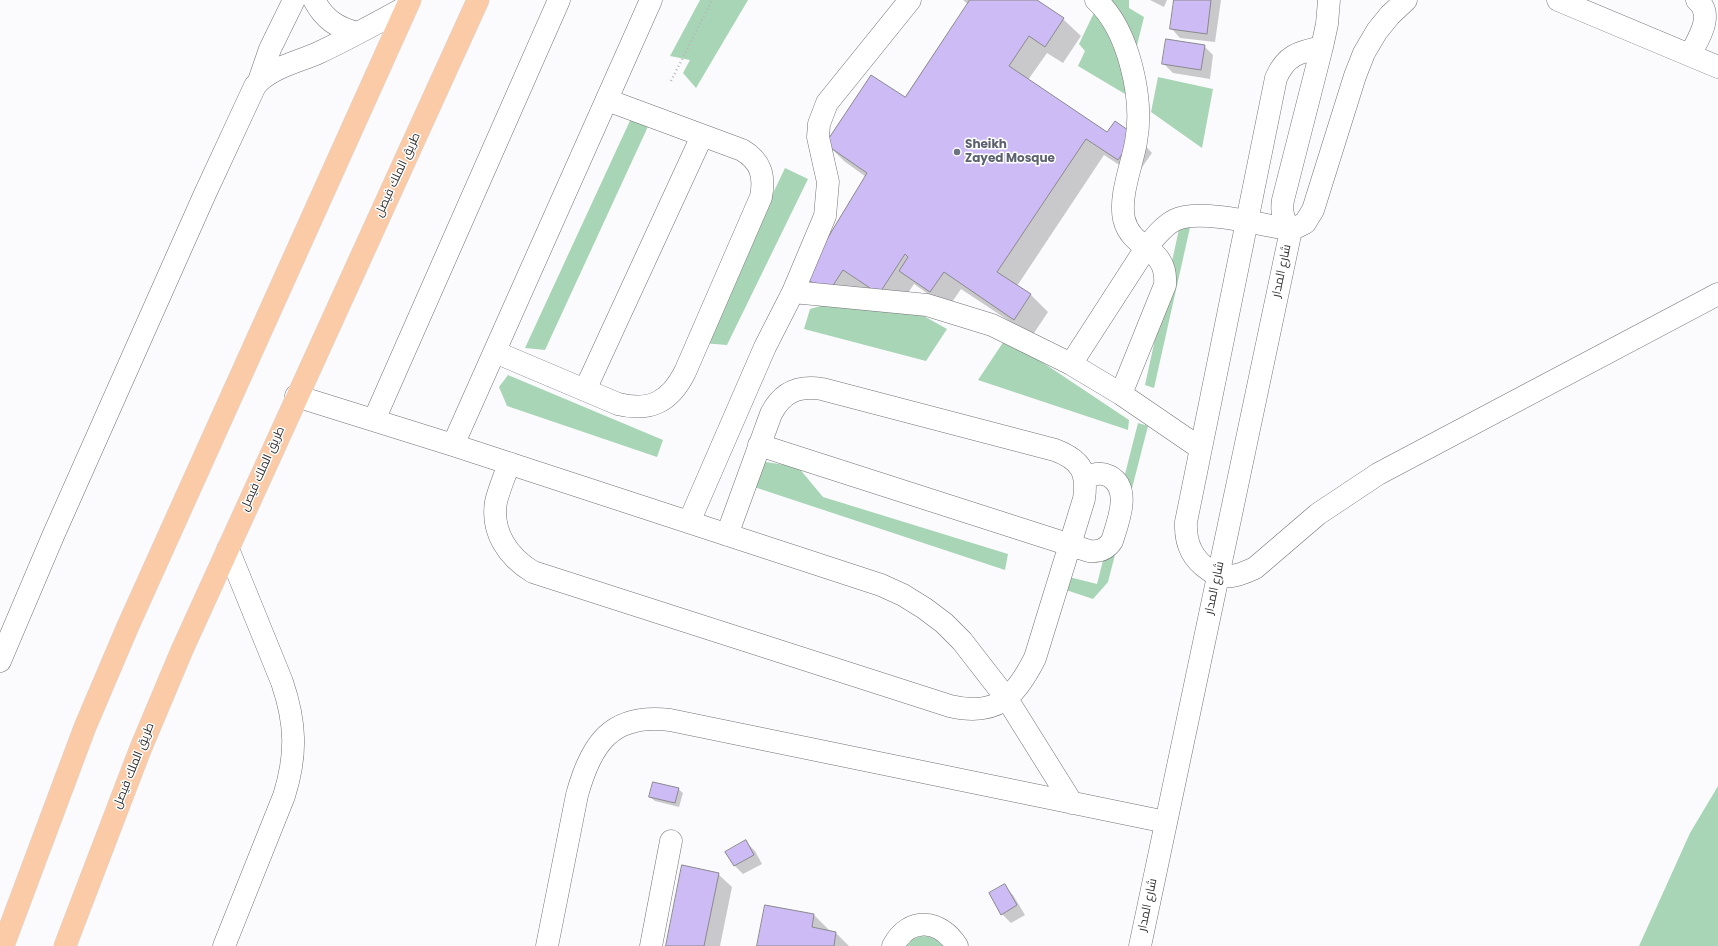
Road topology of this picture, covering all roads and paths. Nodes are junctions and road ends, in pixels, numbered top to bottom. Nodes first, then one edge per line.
1 (294, 0) edge
2 (314, 0) edge
3 (478, 0) edge
4 (559, 0) edge
5 (651, 0) edge
6 (712, 0) edge
7 (910, 0) edge
8 (1096, 0) edge
9 (1329, 0) edge
10 (1406, 0) edge
11 (1558, 0) edge
12 (1696, 0) edge
13 (408, 4) edge
14 (358, 33) junction
15 (1322, 47) junction
16 (1690, 55) junction
17 (1718, 67) edge
18 (259, 81) junction
19 (671, 81) dead end
20 (607, 100) junction
21 (702, 136) junction
22 (1246, 221) junction
23 (1291, 230) junction
24 (1146, 248) junction
25 (793, 292) junction
26 (1718, 294) edge
27 (495, 352) junction
28 (1071, 364) junction
29 (585, 390) junction
30 (1121, 394) junction
31 (296, 396) junction
32 (374, 420) junction
33 (453, 445) junction
34 (759, 445) junction
35 (1200, 448) junction
36 (509, 463) junction
37 (1085, 478) junction
38 (689, 522) junction
39 (727, 535) junction
40 (1070, 544) junction
41 (228, 549) junction
42 (1218, 576) junction
43 (0, 661) edge
44 (1007, 699) junction
45 (1072, 803) junction
46 (1166, 822) junction
47 (671, 841) dead end
48 (3, 946) edge
49 (65, 946) edge
50 (224, 946) edge
51 (547, 946) edge
52 (651, 946) edge
53 (893, 946) edge
54 (957, 946) edge
55 (1140, 946) edge

1 - 18 street
2 - 14 street
3 - 31 main road, طريق الملك فيصل
4 - 32 street
5 - 20 street
6 - 19 path
7 - 25 street
8 - 24 street
9 - 15 street, شارع المدار
10 - 23 street, شارع المدار
11 - 16 street
12 - 16 street
13 - 14 street
13 - 48 main road
14 - 18 street
15 - 22 street
15 - 23 street, شارع المدار
16 - 17 street
18 - 43 street
20 - 21 street
20 - 27 street
21 - 29 street
21 - 29 street
22 - 23 street
22 - 24 street
22 - 35 street
23 - 42 street, شارع المدار
24 - 28 street
24 - 30 street
25 - 28 street
25 - 38 street
26 - 42 street
27 - 29 street
27 - 33 street
28 - 30 street
30 - 35 street
31 - 32 street
31 - 41 main road, طريق الملك فيصل
32 - 33 street
33 - 36 street
34 - 37 street
34 - 39 street
34 - 40 street
35 - 42 street
36 - 38 street
36 - 44 street
37 - 40 street
37 - 40 street
38 - 39 street
39 - 44 street
40 - 44 street
41 - 49 main road, طريق الملك فيصل
41 - 50 street
42 - 46 street, شارع المدار
44 - 45 street
45 - 46 street
45 - 51 street
46 - 55 street, شارع المدار
47 - 52 street
53 - 54 street

